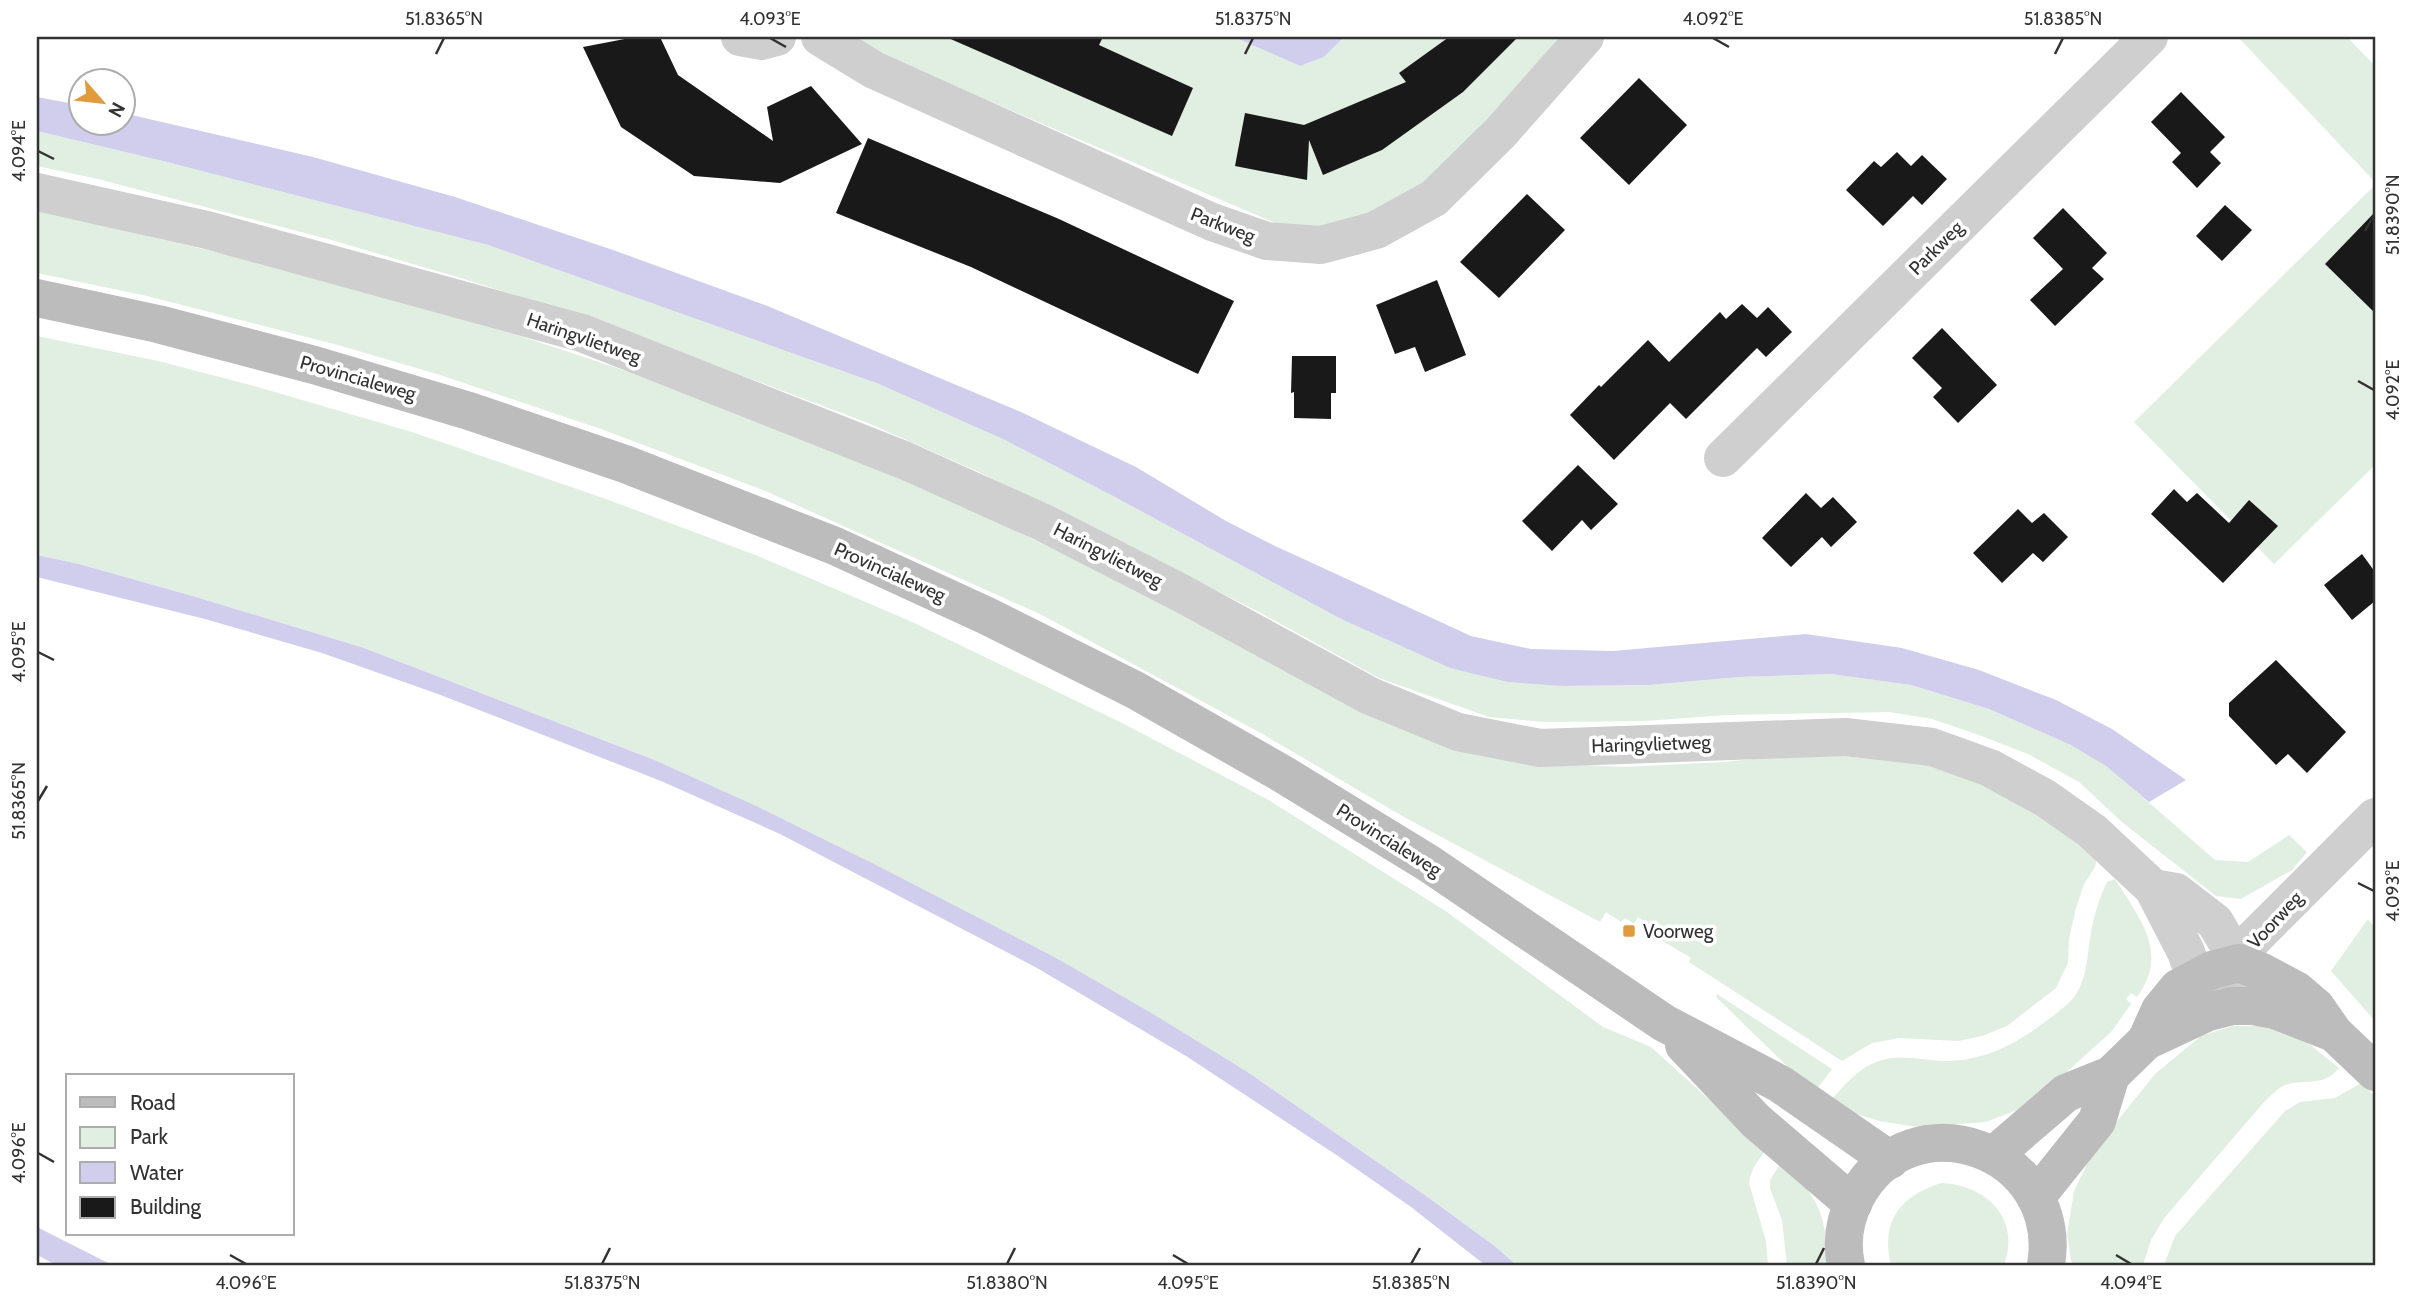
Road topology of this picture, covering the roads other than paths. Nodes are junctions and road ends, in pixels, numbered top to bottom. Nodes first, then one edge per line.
1 (740, 37) edge
2 (777, 37) edge
3 (820, 37) edge
4 (1585, 37) edge
5 (2149, 37) edge
6 (37, 192) edge
7 (37, 298) edge
8 (1723, 458) dead end
9 (2375, 817) edge
10 (2153, 888) junction
11 (2239, 963) junction
12 (2195, 977) junction
13 (2232, 1006) junction
14 (1664, 1023) junction
15 (2334, 1033) junction
16 (2146, 1041) junction
17 (2375, 1072) edge
18 (2111, 1075) junction
19 (1994, 1155) junction
20 (1890, 1160) junction
21 (2036, 1197) junction
22 (1853, 1204) junction
23 (1846, 1265) edge
24 (2046, 1265) edge

1 - 2 street
3 - 4 street, Parkweg
5 - 8 street, Parkweg
6 - 10 street, Haringvlietweg
7 - 14 main road, Provincialeweg
9 - 11 street, Voorweg
10 - 11 street, Haringvlietweg
10 - 12 street, Haringvlietweg
11 - 12 main road, Voorweg
11 - 13 street
11 - 15 main road
12 - 13 street
12 - 16 main road, Voorweg
13 - 15 main road
13 - 16 main road, Voorweg
14 - 20 main road, Provincialeweg
14 - 22 main road, Provincialeweg
15 - 17 main road
16 - 18 main road, Voorweg
18 - 19 main road, Voorweg
18 - 21 main road, Voorweg
19 - 20 main road
19 - 21 main road
20 - 22 main road
21 - 24 main road
22 - 23 main road

